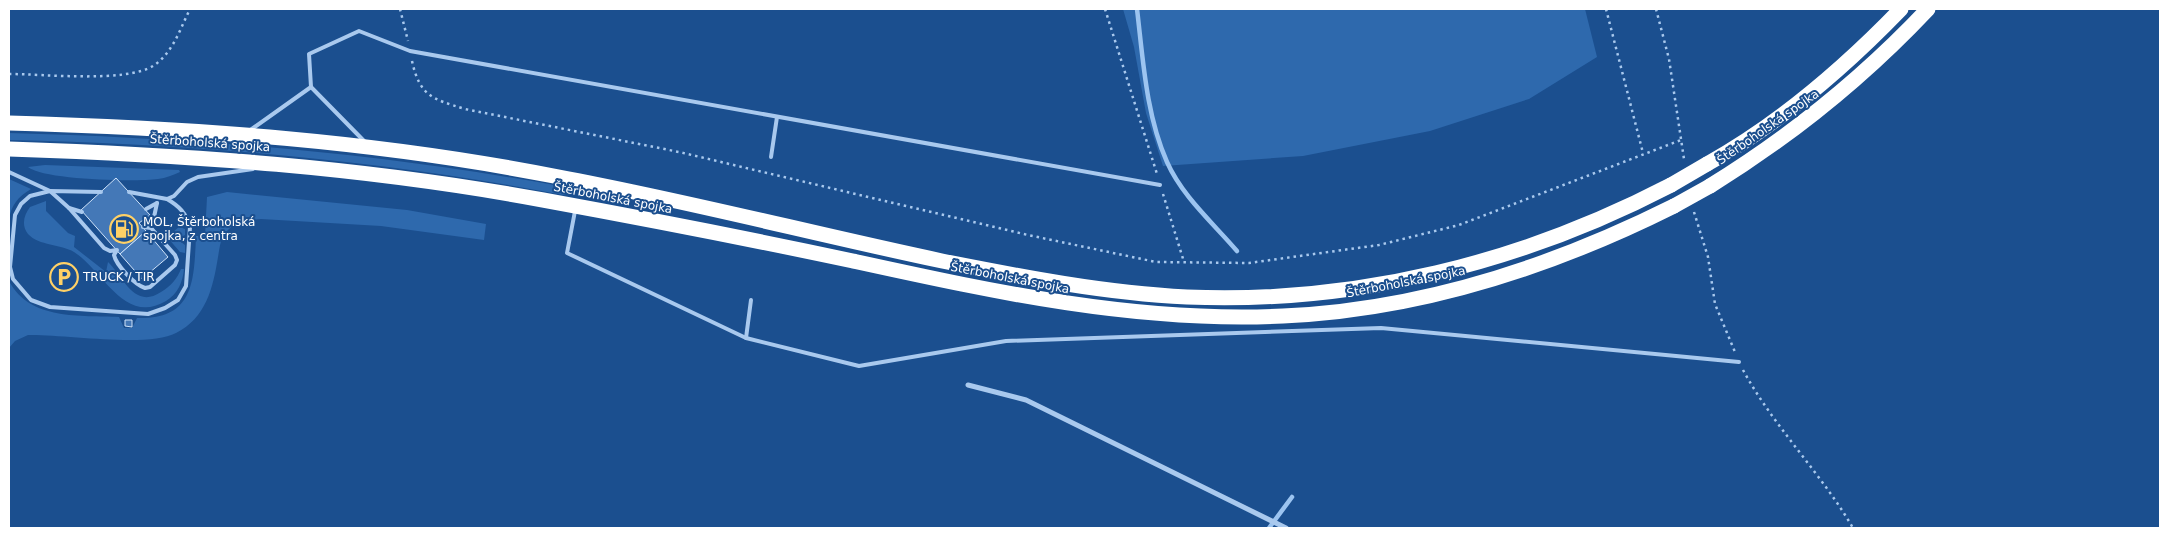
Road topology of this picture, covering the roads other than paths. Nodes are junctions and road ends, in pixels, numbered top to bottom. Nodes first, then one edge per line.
1 (1901, 9) edge
2 (1928, 9) edge
3 (311, 87) junction
4 (777, 117) junction
5 (9, 123) edge
6 (245, 134) junction
7 (368, 146) junction
8 (9, 149) edge
9 (771, 156) dead end
10 (292, 164) junction
11 (9, 172) edge
12 (1160, 185) road end
13 (50, 191) junction
14 (101, 192) dead end
15 (129, 192) dead end
16 (166, 199) junction
17 (158, 203) junction
18 (576, 206) junction
19 (68, 208) junction
20 (146, 209) dead end
21 (82, 212) dead end
22 (751, 300) dead end
23 (746, 338) junction
24 (1739, 362) road end
25 (968, 385) dead end
26 (1286, 528) edge

1 - 7 highway, Štěrboholská spojka, bridge
2 - 18 highway, Štěrboholská spojka, bridge
3 - 4 lane
3 - 6 lane
3 - 7 lane
4 - 9 lane
4 - 12 lane
5 - 6 highway, Štěrboholská spojka
6 - 7 highway, Štěrboholská spojka
8 - 10 highway, Štěrboholská spojka
10 - 16 lane
10 - 18 highway, Štěrboholská spojka
11 - 13 lane
13 - 14 lane
13 - 16 lane
13 - 19 lane
15 - 16 lane
16 - 17 lane
17 - 19 lane
17 - 20 lane
18 - 23 lane
19 - 21 lane
22 - 23 lane
23 - 24 lane
25 - 26 street

